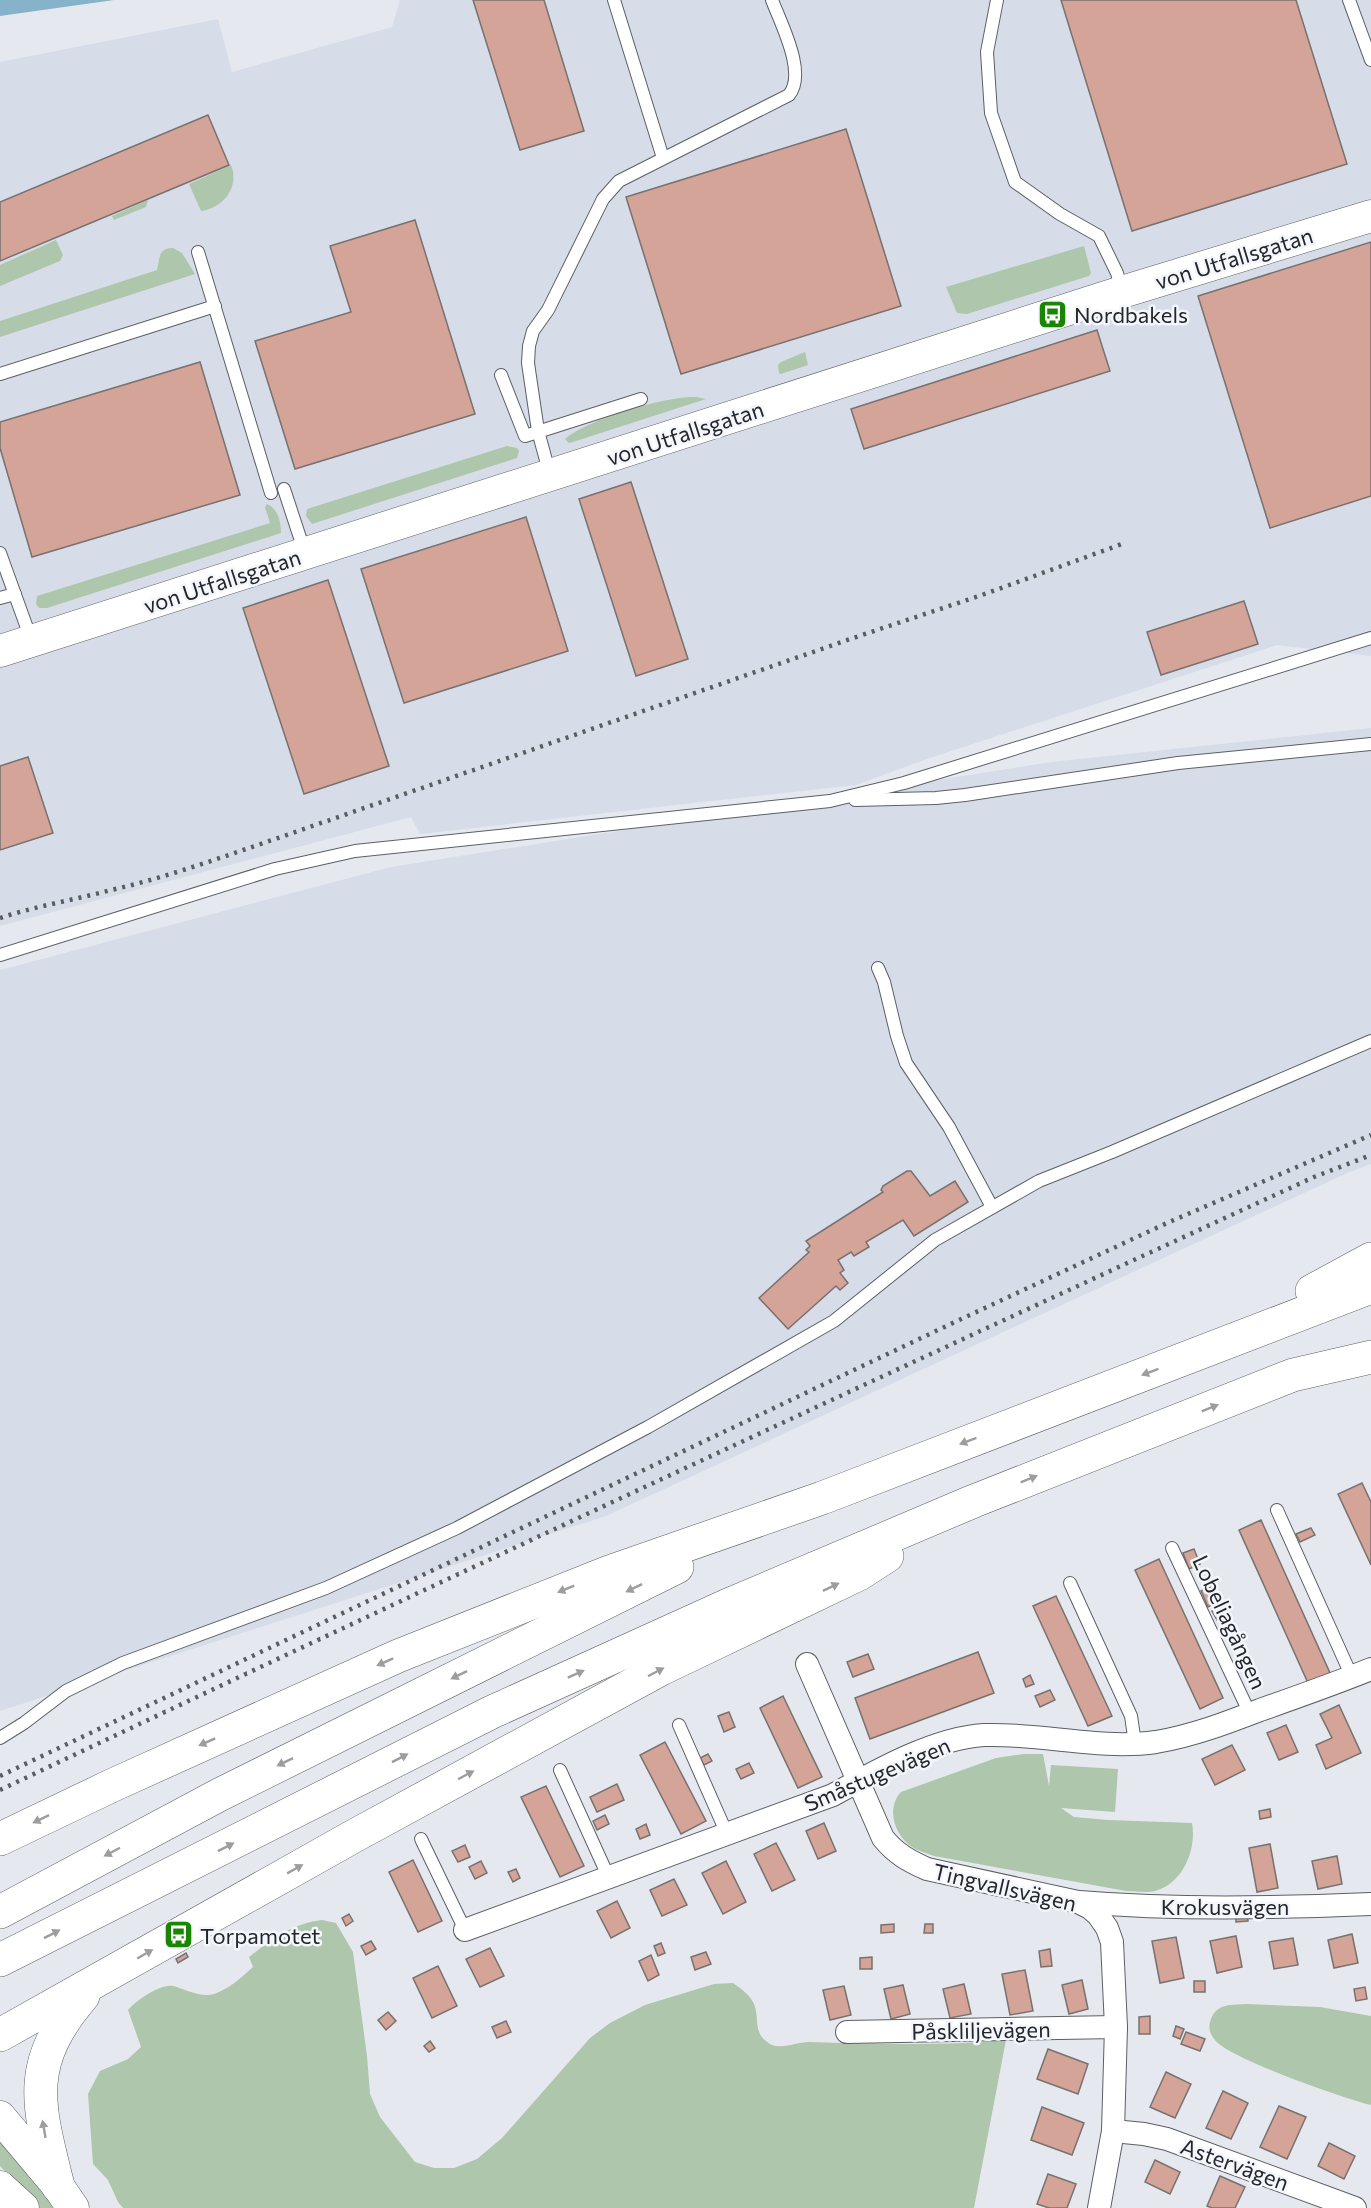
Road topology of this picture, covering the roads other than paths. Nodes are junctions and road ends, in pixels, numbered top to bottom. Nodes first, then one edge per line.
1 (614, 0) edge
2 (772, 0) edge
3 (997, 0) edge
4 (1349, 0) edge
5 (1371, 60) edge
6 (663, 158) junction
7 (1371, 216) edge
8 (198, 252) dead end
9 (1122, 292) junction
10 (215, 306) junction
11 (0, 374) edge
12 (501, 375) dead end
13 (641, 399) dead end
14 (538, 431) junction
15 (550, 476) junction
16 (284, 489) dead end
17 (271, 493) dead end
18 (0, 553) edge
19 (305, 554) junction
20 (15, 594) junction
21 (0, 598) edge
22 (1371, 638) edge
23 (32, 641) junction
24 (0, 651) edge
25 (1371, 744) edge
26 (830, 801) junction
27 (0, 955) edge
28 (878, 968) dead end
29 (1371, 1041) edge
30 (992, 1206) junction
31 (1371, 1259) edge
32 (1371, 1287) edge
33 (1371, 1344) edge
34 (1204, 1351) junction
35 (1371, 1357) edge
36 (1293, 1375) junction
37 (974, 1501) junction
38 (799, 1506) junction
39 (1277, 1510) dead end
40 (1172, 1548) dead end
41 (1070, 1583) dead end
42 (807, 1664) dead end
43 (1362, 1673) edge
44 (1250, 1714) junction
45 (679, 1725) dead end
46 (0, 1738) edge
47 (1135, 1743) junction
48 (560, 1770) dead end
49 (859, 1781) junction
50 (727, 1834) junction
51 (0, 1839) edge
52 (421, 1839) dead end
53 (609, 1878) junction
54 (1078, 1902) junction
55 (1371, 1904) edge
56 (0, 1912) edge
57 (465, 1930) joint
58 (0, 1960) edge
59 (94, 1983) junction
60 (1116, 2027) junction
61 (847, 2032) dead end
62 (0, 2035) edge
63 (0, 2117) edge
64 (1113, 2131) junction
65 (0, 2187) edge
66 (66, 2197) edge
67 (23, 2208) edge
68 (1099, 2208) edge
69 (1355, 2208) edge

1 - 6 lane
2 - 6 lane
3 - 9 lane
4 - 5 lane
6 - 14 lane
7 - 9 street, von Utfallsgatan
8 - 10 lane
9 - 15 street, von Utfallsgatan
10 - 11 lane
10 - 17 lane
12 - 14 lane
13 - 14 lane
14 - 15 lane
15 - 19 street, von Utfallsgatan
16 - 19 lane
18 - 20 lane
19 - 23 street, von Utfallsgatan
20 - 21 lane
20 - 23 lane
22 - 26 lane
23 - 24 street, von Utfallsgatan
25 - 26 lane
26 - 27 lane
28 - 30 lane
29 - 30 lane
30 - 46 lane
31 - 34 highway
32 - 34 highway
33 - 36 highway
34 -> 38 highway
35 - 36 highway
37 -> 36 highway
58 -> 37 highway
59 -> 37 highway
38 -> 51 highway
38 -> 56 highway
39 - 43 lane
40 - 44 lane, Lobeliagången
41 - 47 lane
42 - 49 street, Tingvallsvägen
43 - 44 street, Småstugevägen
44 - 47 street, Småstugevägen
45 - 50 lane
47 - 49 street, Småstugevägen
48 - 53 lane
49 - 50 street, Småstugevägen
49 - 54 street, Tingvallsvägen
50 - 53 street, Småstugevägen
52 - 57 lane
53 - 57 street, Småstugevägen
54 - 55 street, Krokusvägen
54 - 60 street, Tingvallsvägen
59 - 62 highway
66 -> 59 highway
60 - 61 street, Påskliljevägen
60 - 64 street, Tingvallsvägen
63 - 66 street
64 - 68 street, Tingvallsvägen
64 - 69 street, Astervägen
65 - 67 street

